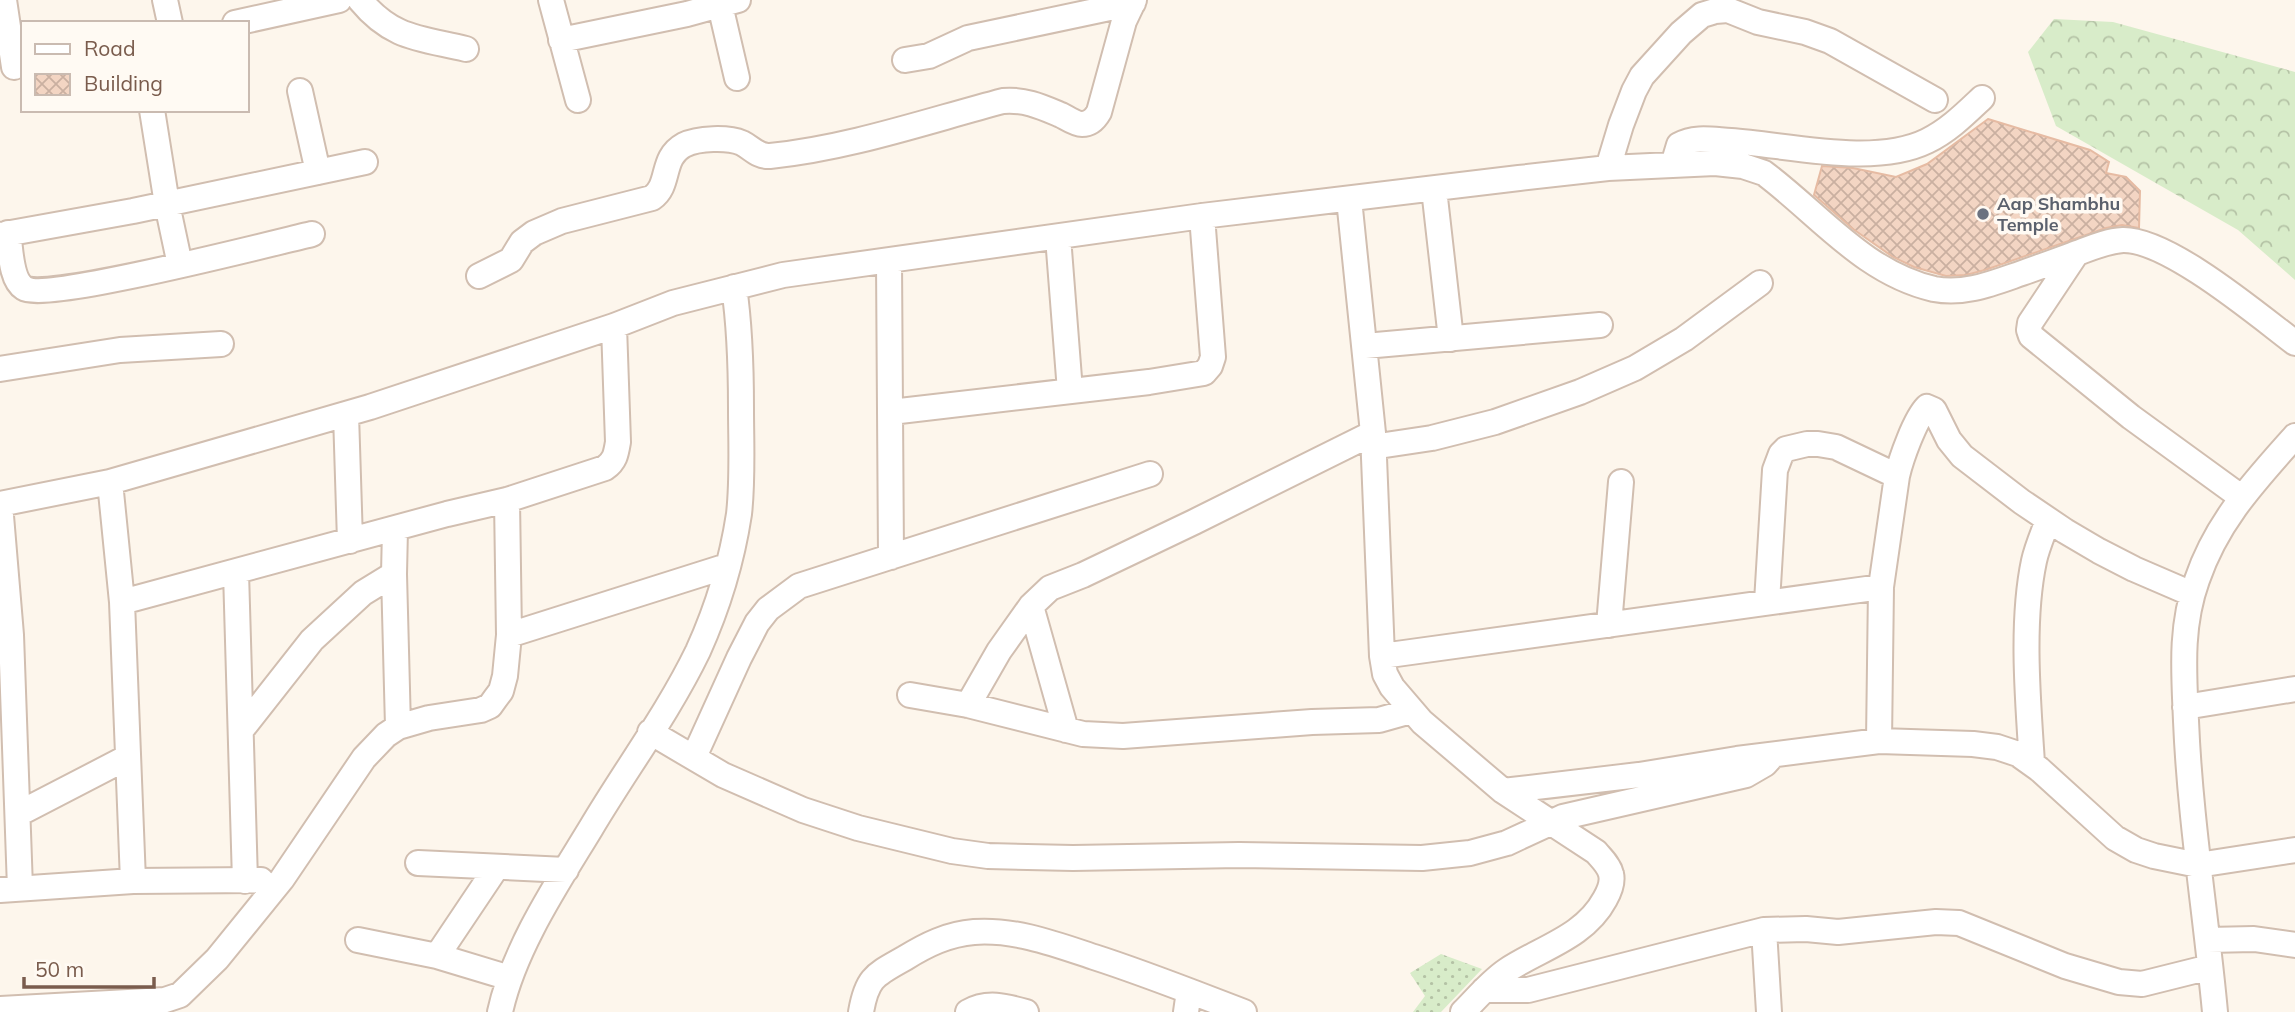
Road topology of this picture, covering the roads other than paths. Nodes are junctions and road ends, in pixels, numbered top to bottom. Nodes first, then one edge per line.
1 (4, 0) edge
2 (165, 0) edge
3 (339, 0) edge
4 (360, 0) edge
5 (551, 0) edge
6 (1133, 2) edge
7 (729, 3) edge
8 (170, 21) edge
9 (244, 21) edge
10 (561, 40) junction
11 (466, 49) dead end
12 (905, 60) dead end
13 (12, 67) edge
14 (737, 78) dead end
15 (300, 91) dead end
16 (1982, 98) dead end
17 (578, 100) dead end
18 (1935, 100) dead end
19 (152, 112) edge
20 (365, 162) dead end
21 (1672, 165) junction
22 (1608, 168) junction
23 (318, 172) junction
24 (1434, 189) junction
25 (1349, 199) junction
26 (167, 204) junction
27 (1202, 216) junction
28 (4, 234) edge
29 (312, 234) dead end
30 (1058, 237) junction
31 (2076, 254) junction
32 (888, 262) junction
33 (180, 265) junction
34 (479, 276) dead end
35 (1760, 283) dead end
36 (734, 287) junction
37 (1600, 325) dead end
38 (614, 326) junction
39 (1451, 339) junction
40 (2295, 343) edge
41 (221, 344) dead end
42 (1365, 346) junction
43 (0, 369) edge
44 (1070, 391) junction
45 (891, 412) junction
46 (346, 414) junction
47 (2295, 436) edge
48 (1372, 440) junction
49 (1150, 474) dead end
50 (1897, 476) junction
51 (110, 482) junction
52 (1621, 482) dead end
53 (2241, 497) junction
54 (507, 500) junction
55 (0, 504) edge
56 (2048, 520) junction
57 (395, 529) junction
58 (350, 541) junction
59 (891, 557) junction
60 (727, 566) junction
61 (236, 572) junction
62 (394, 573) junction
63 (1881, 587) junction
64 (2192, 594) junction
65 (122, 602) junction
66 (1767, 602) junction
67 (1031, 606) junction
68 (1609, 625) junction
69 (509, 635) junction
70 (5, 636) edge
71 (1382, 656) junction
72 (2295, 689) edge
73 (910, 695) dead end
74 (968, 705) junction
75 (2185, 707) junction
76 (1411, 711) junction
77 (397, 727) junction
78 (242, 729) junction
79 (1066, 730) junction
80 (650, 732) junction
81 (1879, 741) junction
82 (1773, 755) junction
83 (128, 757) junction
84 (694, 757) junction
85 (2032, 764) junction
86 (1503, 792) junction
87 (18, 814) junction
88 (1550, 824) junction
89 (2295, 850) edge
90 (418, 863) dead end
91 (2198, 864) junction
92 (496, 868) junction
93 (566, 870) junction
94 (282, 879) junction
95 (133, 881) junction
96 (246, 881) junction
97 (10, 888) edge
98 (1764, 930) junction
99 (358, 940) dead end
100 (2208, 940) junction
101 (2295, 945) edge
102 (437, 956) junction
103 (2210, 967) junction
104 (510, 978) junction
105 (1484, 990) junction
106 (1187, 1002) edge
107 (0, 1009) edge
108 (500, 1012) edge
109 (860, 1012) edge
110 (968, 1012) edge
111 (1026, 1012) edge
112 (1244, 1012) edge
113 (1463, 1012) edge
114 (1769, 1012) edge
115 (2215, 1012) edge

1 - 13 street
2 - 8 street
3 - 9 street
4 - 11 street
5 - 10 street
6 - 12 street
6 - 34 street
7 - 10 street
7 - 14 street
10 - 17 street
15 - 23 street
16 - 21 street
18 - 22 street
19 - 26 street
20 - 23 street
21 - 22 street
21 - 31 street
22 - 24 street
23 - 26 street
24 - 25 street
24 - 39 street
25 - 27 street
25 - 42 street
26 - 28 street
26 - 33 street
27 - 30 street
27 - 44 street
28 - 33 street
29 - 33 street
30 - 32 street
30 - 44 street
31 - 40 street
31 - 53 street
32 - 36 street
32 - 45 street
35 - 48 street
36 - 38 street
36 - 60 street
37 - 39 street
38 - 46 street
38 - 54 street
39 - 42 street
41 - 43 street
42 - 48 street
44 - 45 street
45 - 59 street
46 - 51 street
46 - 58 street
47 - 53 street
48 - 67 street
48 - 71 street
49 - 59 street
50 - 56 street
50 - 63 street
50 - 66 street
51 - 55 street
51 - 65 street
52 - 68 street
53 - 64 street
54 - 57 street
54 - 69 street
55 - 70 street
56 - 64 street
56 - 85 street
57 - 58 street
57 - 62 street
58 - 61 street
59 - 84 street
60 - 69 street
60 - 80 street
61 - 65 street
61 - 78 street
62 - 77 street
62 - 78 street
63 - 66 street
63 - 81 street
64 - 75 street
65 - 83 street
66 - 68 street
67 - 74 street
67 - 79 street
68 - 71 street
69 - 77 street
70 - 87 street
71 - 76 street
72 - 75 street
73 - 74 street
74 - 79 street
75 - 91 street
76 - 79 street
76 - 86 street
77 - 94 street
78 - 96 street
80 - 84 street
80 - 93 street
81 - 82 street
81 - 85 street
82 - 86 street
82 - 88 street
83 - 87 street
83 - 95 street
84 - 88 street
85 - 91 street
86 - 88 street
87 - 97 street
88 - 105 street
89 - 91 street
90 - 92 street
91 - 100 street
92 - 93 street
92 - 102 street
93 - 104 street
94 - 96 street
94 - 107 street
95 - 96 street
95 - 97 street
98 - 103 street
98 - 105 street
98 - 114 street
99 - 102 street
100 - 101 street
100 - 103 street
102 - 104 street
103 - 115 street
104 - 108 street
105 - 113 street
106 - 109 street
106 - 112 street
110 - 111 street

